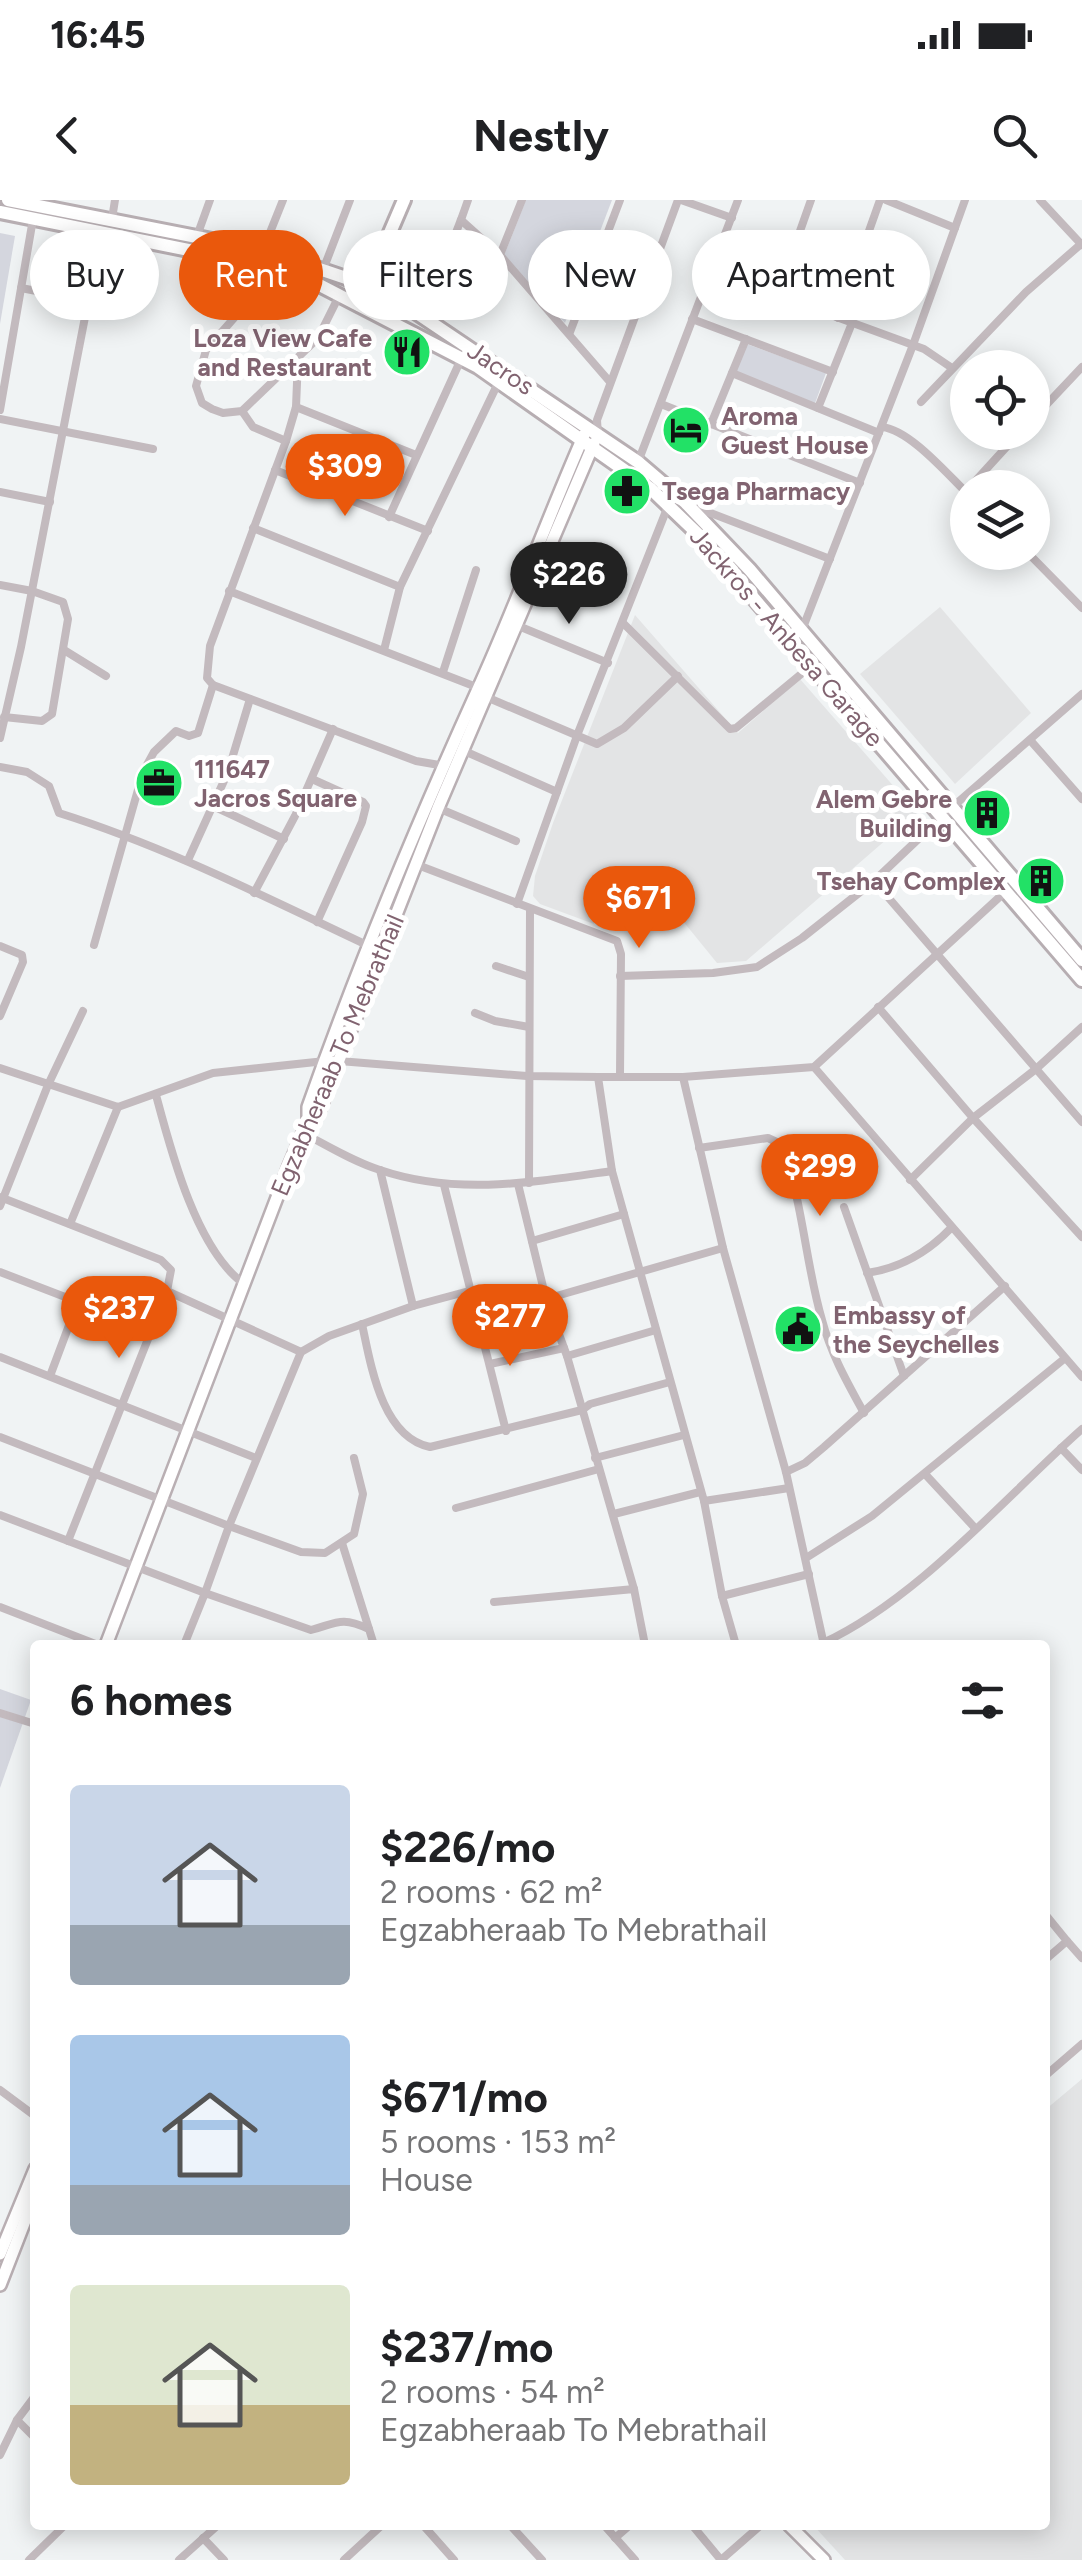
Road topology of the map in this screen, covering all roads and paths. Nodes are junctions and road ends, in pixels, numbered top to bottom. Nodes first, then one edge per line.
1 (8, 200) edge
2 (115, 200) edge
3 (210, 200) edge
4 (283, 200) edge
5 (350, 200) edge
6 (404, 200) edge
7 (468, 200) edge
8 (522, 200) edge
9 (620, 200) edge
10 (679, 200) edge
11 (738, 200) edge
12 (812, 200) edge
13 (965, 200) edge
14 (1040, 200) edge
15 (888, 201) edge
16 (38, 209) edge
17 (0, 212) edge
18 (732, 218) junction
19 (112, 219) junction
20 (461, 220) junction
21 (954, 228) junction
22 (199, 230) edge
23 (271, 230) edge
24 (393, 230) edge
25 (456, 230) edge
26 (472, 230) edge
27 (727, 230) edge
28 (801, 230) edge
29 (876, 230) edge
30 (179, 232) edge
31 (508, 235) edge
32 (179, 244) edge
33 (1082, 244) edge
34 (508, 264) edge
35 (323, 270) joint
36 (343, 278) edge
37 (323, 287) edge
38 (21, 288) junction
39 (340, 294) junction
40 (343, 296) edge
41 (692, 319) edge
42 (232, 320) edge
43 (393, 320) edge
44 (424, 320) edge
45 (695, 320) edge
46 (844, 320) edge
47 (852, 323) junction
48 (570, 332) junction
49 (746, 339) junction
50 (913, 345) junction
51 (970, 350) edge
52 (465, 352) junction
53 (298, 358) junction
54 (950, 367) edge
55 (1082, 367) edge
56 (950, 370) edge
57 (832, 372) junction
58 (732, 373) junction
59 (499, 381) junction
60 (610, 382) junction
61 (1050, 401) edge
62 (921, 402) dead end
63 (661, 404) junction
64 (296, 407) junction
65 (818, 408) junction
66 (0, 410) edge
67 (242, 411) junction
68 (0, 419) edge
69 (711, 424) junction
70 (880, 430) junction
71 (64, 431) junction
72 (591, 434) junction
73 (286, 441) junction
74 (153, 449) dead end
75 (1004, 450) edge
76 (416, 454) junction
77 (638, 462) junction
78 (276, 470) junction
79 (986, 470) edge
80 (950, 476) edge
81 (860, 483) junction
82 (0, 492) edge
83 (50, 502) junction
84 (686, 503) junction
85 (668, 505) junction
86 (388, 517) junction
87 (253, 528) junction
88 (428, 532) junction
89 (830, 560) junction
90 (476, 570) dead end
91 (1045, 570) edge
92 (0, 586) edge
93 (400, 587) junction
94 (32, 591) junction
95 (229, 591) junction
96 (1082, 608) edge
97 (623, 623) junction
98 (516, 625) junction
99 (802, 630) junction
100 (64, 650) junction
101 (384, 650) junction
102 (608, 663) junction
103 (812, 665) junction
104 (443, 672) junction
105 (106, 676) dead end
106 (678, 676) junction
107 (213, 686) junction
108 (481, 692) junction
109 (1082, 694) edge
110 (250, 699) junction
111 (4, 717) junction
112 (334, 729) junction
113 (578, 734) junction
114 (0, 738) edge
115 (1030, 740) junction
116 (462, 750) junction
117 (0, 766) edge
118 (449, 768) junction
119 (312, 779) junction
120 (557, 792) junction
121 (1082, 799) edge
122 (213, 806) junction
123 (438, 808) junction
124 (947, 813) junction
125 (126, 834) junction
126 (284, 839) junction
127 (516, 841) dead end
128 (188, 860) junction
129 (415, 864) junction
130 (874, 881) junction
131 (1005, 892) junction
132 (254, 893) junction
133 (517, 904) junction
134 (530, 910) junction
135 (317, 922) junction
136 (94, 945) dead end
137 (0, 946) edge
138 (369, 946) junction
139 (937, 955) junction
140 (1082, 960) edge
141 (496, 966) dead end
142 (620, 976) junction
143 (529, 977) junction
144 (1082, 980) edge
145 (878, 1007) junction
146 (82, 1012) dead end
147 (475, 1013) dead end
148 (0, 1016) edge
149 (1082, 1027) edge
150 (529, 1028) junction
151 (331, 1061) junction
152 (814, 1067) junction
153 (0, 1068) edge
154 (1036, 1069) junction
155 (527, 1076) junction
156 (620, 1076) junction
157 (598, 1077) junction
158 (682, 1077) junction
159 (48, 1085) junction
160 (148, 1097) junction
161 (118, 1106) junction
162 (973, 1118) junction
163 (1082, 1122) edge
164 (305, 1127) junction
165 (699, 1148) junction
166 (380, 1170) junction
167 (612, 1171) junction
168 (910, 1180) junction
169 (529, 1183) junction
170 (444, 1184) junction
171 (518, 1184) junction
172 (1, 1200) edge
173 (844, 1207) dead end
174 (624, 1214) junction
175 (70, 1224) junction
176 (951, 1228) junction
177 (1082, 1236) edge
178 (532, 1241) junction
179 (723, 1248) junction
180 (639, 1271) junction
181 (0, 1272) edge
182 (867, 1273) junction
183 (244, 1284) junction
184 (1005, 1286) junction
185 (469, 1291) junction
186 (167, 1292) junction
187 (546, 1300) junction
188 (77, 1304) junction
189 (413, 1306) junction
190 (478, 1315) junction
191 (231, 1320) junction
192 (362, 1324) junction
193 (150, 1330) junction
194 (656, 1330) junction
195 (301, 1352) junction
196 (565, 1352) junction
197 (0, 1357) edge
198 (1064, 1360) junction
199 (490, 1364) junction
200 (50, 1376) junction
201 (904, 1376) junction
202 (1082, 1377) edge
203 (670, 1382) junction
204 (122, 1405) junction
205 (582, 1410) junction
206 (864, 1413) junction
207 (1082, 1429) edge
208 (186, 1430) junction
209 (506, 1430) junction
210 (684, 1436) junction
211 (0, 1437) edge
212 (1061, 1448) junction
213 (256, 1458) junction
214 (354, 1458) dead end
215 (595, 1458) junction
216 (598, 1469) junction
217 (1082, 1470) edge
218 (786, 1472) junction
219 (95, 1473) junction
220 (925, 1474) junction
221 (788, 1488) junction
222 (702, 1496) junction
223 (160, 1500) junction
224 (456, 1508) dead end
225 (614, 1514) junction
226 (0, 1515) edge
227 (229, 1526) junction
228 (975, 1528) junction
229 (68, 1541) junction
230 (342, 1543) junction
231 (806, 1558) junction
232 (135, 1567) junction
233 (809, 1574) junction
234 (634, 1589) junction
235 (205, 1593) junction
236 (722, 1596) junction
237 (494, 1602) dead end
238 (0, 1607) edge
239 (369, 1628) junction
240 (85, 1640) edge
241 (108, 1640) edge
242 (186, 1640) edge
243 (373, 1640) edge
244 (644, 1640) edge
245 (735, 1640) edge
246 (822, 1640) edge
247 (831, 1640) edge
248 (0, 1714) edge
249 (30, 1723) edge
250 (1050, 1920) edge
251 (1067, 1941) junction
252 (1050, 1956) edge
253 (1082, 1958) edge
254 (1082, 2044) edge
255 (1050, 2072) edge
256 (0, 2090) edge
257 (30, 2112) edge
258 (30, 2180) edge
259 (30, 2208) edge
260 (0, 2254) edge
261 (0, 2285) edge
262 (30, 2403) edge
263 (17, 2420) junction
264 (30, 2433) edge
265 (0, 2455) edge
266 (60, 2530) edge
267 (212, 2530) edge
268 (377, 2530) edge
269 (427, 2530) edge
270 (515, 2530) edge
271 (609, 2530) edge
272 (625, 2530) edge
273 (696, 2530) edge
274 (756, 2530) edge
275 (794, 2530) edge
276 (203, 2538) junction
277 (616, 2538) junction
278 (30, 2560) edge
279 (179, 2560) edge
280 (224, 2560) edge
281 (344, 2560) edge
282 (454, 2560) edge
283 (542, 2560) edge
284 (635, 2560) edge
285 (721, 2560) edge
286 (824, 2560) edge

1 - 16 main road, Jacros
2 - 19 street
3 - 22 street
4 - 23 street
5 - 35 street
6 - 24 main road
7 - 20 street
8 - 31 street
9 - 48 street
10 - 18 street
10 - 60 street, Egzabheraab To Mebrathail
11 - 18 street
12 - 28 street
13 - 21 street
14 - 33 street
15 - 21 street
15 - 29 street
16 - 17 main road, Jacros
16 - 19 main road, Jacros
16 - 32 main road, Jacros
16 - 38 street
18 - 27 street
19 - 30 main road, Jacros
20 - 25 street
20 - 26 street
21 - 50 street
33 - 51 street
34 - 48 street
35 - 36 main road, Jacros
37 - 39 main road, Jacros
38 - 66 street
38 - 71 street
39 - 40 main road, Jacros
39 - 53 street
41 - 63 street
42 - 67 street
43 - 52 main road, Jacros
44 - 52 main road, Jacros
45 - 49 street
46 - 47 street
47 - 50 street
47 - 57 street
48 - 60 street
49 - 57 street
49 - 58 street
50 - 54 street
50 - 70 street
52 - 59 main road, Jacros
52 - 72 main road, Jacros
52 - 76 street
53 - 64 street
53 - 67 street
55 - 61 street
56 - 62 street
57 - 65 street
58 - 65 street
58 - 69 street
59 - 72 main road, Jacros
59 - 88 street
60 - 72 street, Egzabheraab To Mebrathail
63 - 69 street
63 - 77 street
64 - 73 street
64 - 76 street
65 - 70 street
67 - 73 street
68 - 71 street
69 - 81 street
70 - 80 street
70 - 81 street
71 - 74 street
71 - 83 street
72 - 77 main road, Jacros
72 - 85 main road, Jackros - Anbesa Garage
72 - 98 main road, Egzabheraab To Mebrathail
72 - 108 main road
73 - 78 street
75 - 79 street
76 - 86 street
77 - 84 main road, Jacros
78 - 86 street
78 - 87 street
81 - 89 street
82 - 83 street
83 - 94 street
84 - 89 street
84 - 99 main road, Jacros
85 - 97 street
85 - 103 main road, Jackros - Anbesa Garage
86 - 88 street
87 - 93 street
87 - 95 street
88 - 93 street
89 - 99 street
90 - 104 street
91 - 96 street
92 - 94 street
93 - 101 street
94 - 100 street
94 - 111 street
95 - 101 street
95 - 107 street
97 - 102 street
97 - 106 street
98 - 102 street
98 - 108 main road, Egzabheraab To Mebrathail
99 - 124 main road, Jacros
100 - 105 street
100 - 111 street
101 - 104 street
102 - 113 street
103 - 106 street
103 - 124 main road, Jackros - Anbesa Garage
104 - 108 street
106 - 113 street
107 - 110 street
107 - 125 street
108 - 113 street
108 - 116 main road, Egzabheraab To Mebrathail
108 - 118 main road
109 - 115 street
110 - 112 street
110 - 122 street
111 - 114 street
112 - 118 street
112 - 119 street
113 - 120 street
115 - 121 street
115 - 124 street
116 - 118 main road, Egzabheraab To Mebrathail
116 - 120 street
117 - 125 street
118 - 123 main road, Egzabheraab To Mebrathail
118 - 138 main road
119 - 126 street
119 - 135 street
120 - 133 street
122 - 126 street
122 - 128 street
123 - 127 street
123 - 129 main road, Egzabheraab To Mebrathail
124 - 130 street
124 - 131 main road, Jackros - Anbesa Garage
124 - 140 main road
125 - 128 street
125 - 136 street
126 - 132 street
128 - 132 street
129 - 133 street
129 - 151 main road, Egzabheraab To Mebrathail
130 - 139 street
130 - 142 street
131 - 139 street
131 - 144 main road, Jackros - Anbesa Garage
132 - 135 street
133 - 134 street
134 - 142 street
134 - 143 street
135 - 138 street
137 - 148 street
138 - 151 main road
139 - 145 street
139 - 154 street
141 - 143 street
142 - 156 street
143 - 150 street
145 - 152 street
145 - 162 street
146 - 159 street
147 - 150 street
149 - 154 street
150 - 155 street
151 - 155 street
151 - 160 street
151 - 164 main road, Egzabheraab To Mebrathail
152 - 158 street
152 - 168 street
153 - 159 street
154 - 162 street
154 - 163 street
155 - 157 street
155 - 169 street
156 - 157 street
156 - 158 street
157 - 167 street
158 - 165 street
159 - 161 street
159 - 172 street
160 - 161 street
160 - 183 street
161 - 175 street
162 - 168 street
162 - 177 street
164 - 166 street
164 - 183 main road, Egzabheraab To Mebrathail
165 - 179 street
165 - 206 street
166 - 170 street
166 - 189 street
167 - 169 street
167 - 174 street
168 - 176 street
169 - 171 street
170 - 171 street
170 - 185 street
171 - 178 street
172 - 175 street
173 - 182 street
174 - 178 street
174 - 180 street
175 - 186 street
176 - 182 street
176 - 184 street
178 - 187 street
179 - 180 street
179 - 218 street
180 - 187 street
180 - 194 street
181 - 188 street
182 - 201 street
183 - 191 main road, Egzabheraab To Mebrathail
184 - 198 street
184 - 201 street
185 - 189 street
185 - 190 street
186 - 191 street
186 - 193 street
187 - 190 street
187 - 196 street
188 - 193 street
188 - 200 street
189 - 192 street
190 - 199 street
191 - 195 street
191 - 208 main road, Egzabheraab To Mebrathail
192 - 195 street
192 - 209 street
193 - 204 street
194 - 196 street
194 - 203 street
195 - 213 street
196 - 199 street
196 - 205 street
197 - 200 street
198 - 202 street
198 - 220 street
199 - 209 street
200 - 204 street
201 - 206 street
203 - 205 street
203 - 210 street
204 - 208 street
204 - 219 street
205 - 209 street
205 - 215 street
206 - 218 street
207 - 212 street
208 - 213 street
208 - 223 main road, Egzabheraab To Mebrathail
210 - 215 street
210 - 222 street
211 - 219 street
212 - 217 street
212 - 228 street
213 - 227 street
214 - 230 street
215 - 216 street
216 - 224 street
216 - 225 street
218 - 221 street
219 - 223 street
219 - 229 street
220 - 228 street
220 - 231 street
221 - 222 street
221 - 231 street
222 - 225 street
222 - 236 street
223 - 227 street
223 - 232 main road, Egzabheraab To Mebrathail
225 - 234 street
226 - 229 street
227 - 230 street
227 - 235 street
228 - 247 street
229 - 232 street
230 - 239 street
231 - 233 street
232 - 235 street
232 - 241 main road, Egzabheraab To Mebrathail
233 - 236 street
233 - 246 street
234 - 237 street
234 - 244 street
235 - 239 street
235 - 242 street
236 - 245 street
238 - 240 street
239 - 243 street
248 - 249 street
250 - 251 street
251 - 252 street
251 - 253 street
254 - 255 street
256 - 257 street
258 - 260 main road
259 - 261 main road
262 - 263 street
263 - 264 street
263 - 265 street
266 - 278 street
267 - 276 street
268 - 281 street
269 - 282 street
270 - 283 street
271 - 277 street
272 - 277 street
273 - 285 street
274 - 285 street
275 - 286 main road
276 - 279 street
276 - 280 street
277 - 284 street

